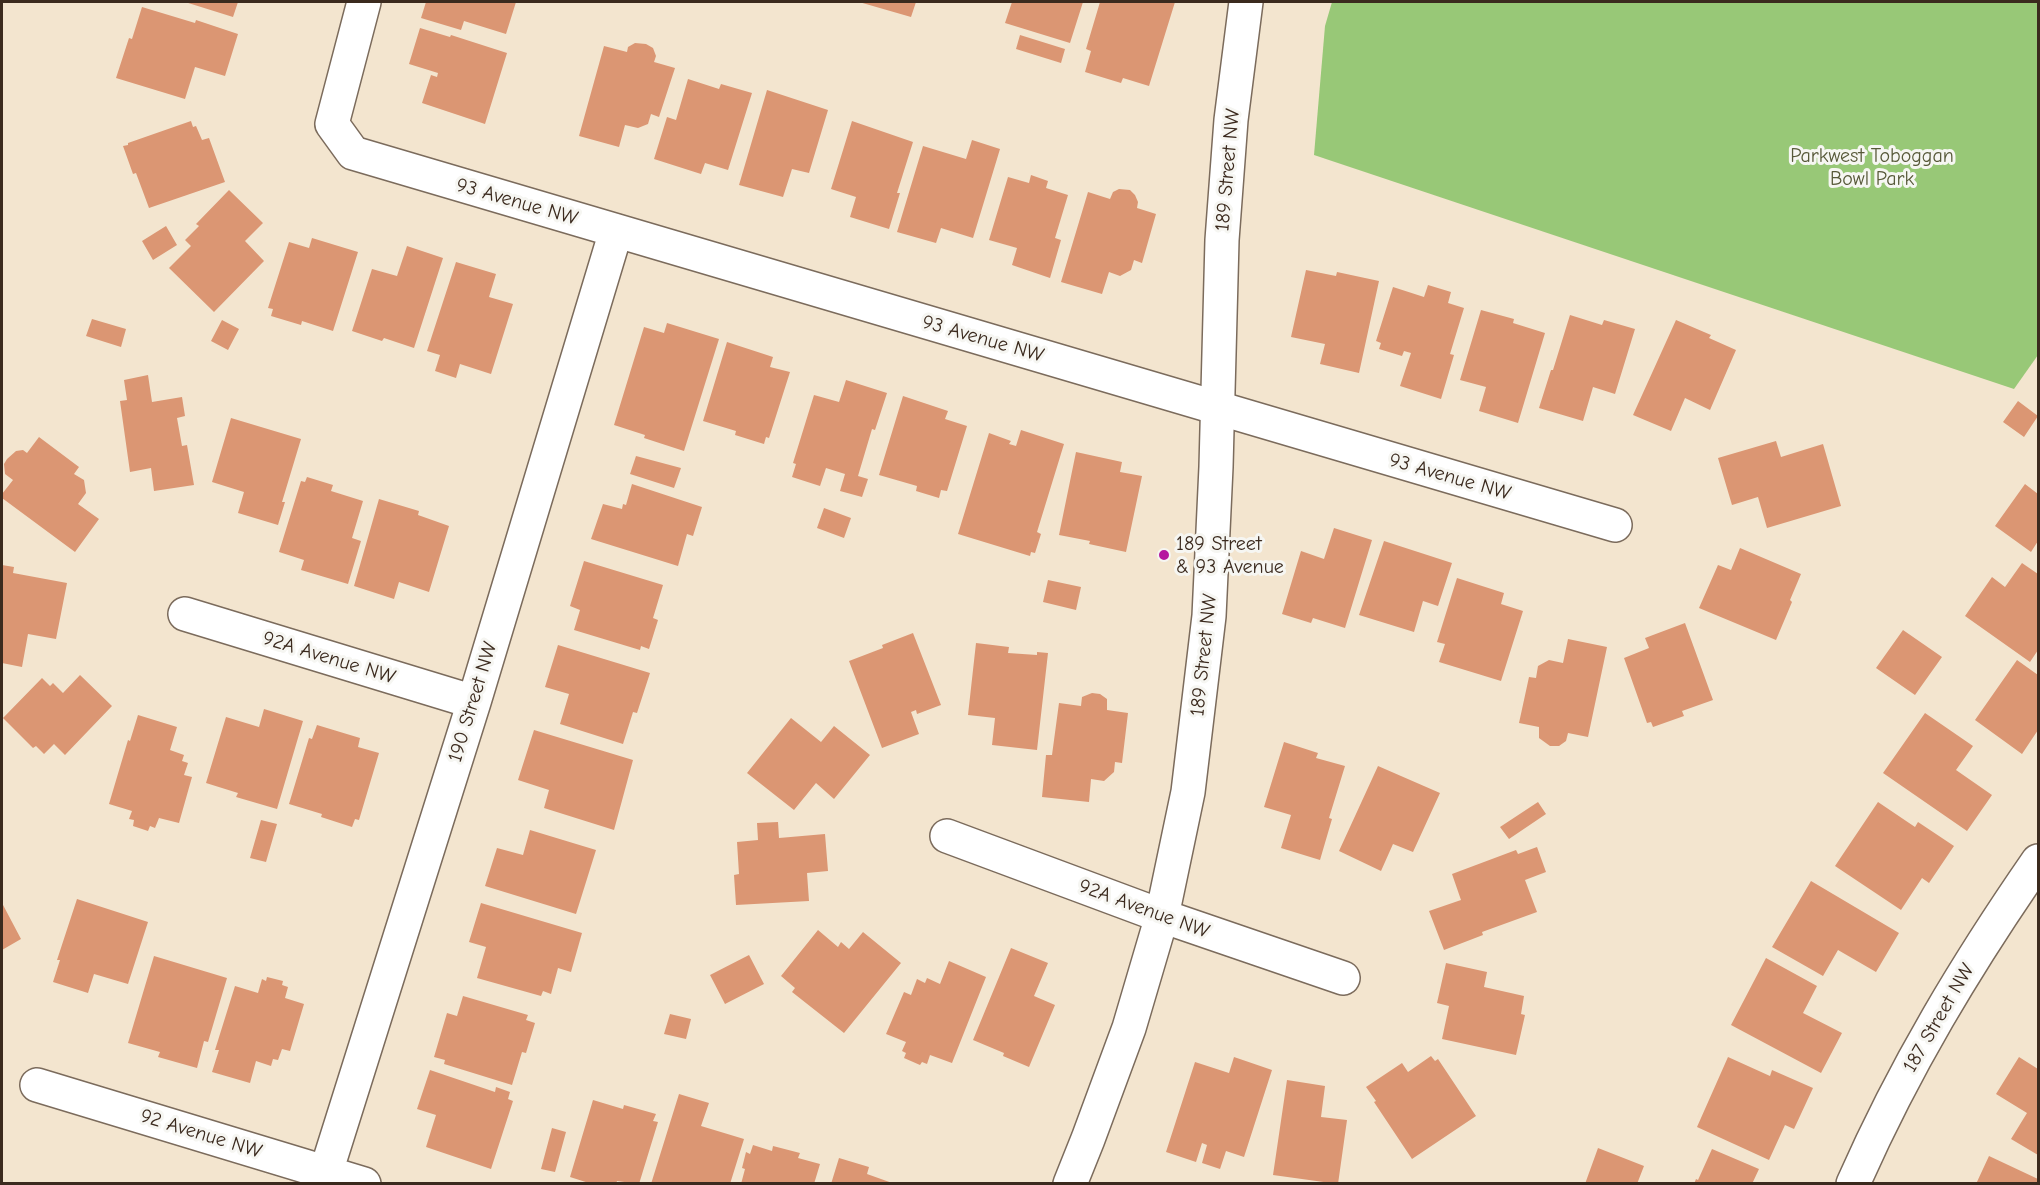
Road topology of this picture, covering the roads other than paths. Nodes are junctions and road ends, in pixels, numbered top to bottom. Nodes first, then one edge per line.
1 (364, 2) edge
2 (1246, 2) edge
3 (616, 231) junction
4 (1217, 408) junction
5 (1615, 525) dead end
6 (185, 614) dead end
7 (474, 702) junction
8 (947, 836) dead end
9 (2038, 861) edge
10 (1162, 916) junction
11 (1343, 978) dead end
12 (37, 1085) dead end
13 (326, 1172) junction
14 (364, 1184) edge
15 (1070, 1184) edge
16 (1853, 1184) edge

1 - 3 street, 93 Avenue NW
2 - 4 street, 189 Street NW
3 - 4 street, 93 Avenue NW
3 - 7 street, 190 Street NW
4 - 5 street, 93 Avenue NW
4 - 10 street, 189 Street NW
6 - 7 street, 92A Avenue NW
7 - 13 street, 190 Street NW
8 - 10 street, 92A Avenue NW
9 - 16 street, 187 Street NW
10 - 11 street, 92A Avenue NW
10 - 15 street, 189 Street NW
12 - 13 street, 92 Avenue NW
13 - 14 street, 92 Avenue NW

